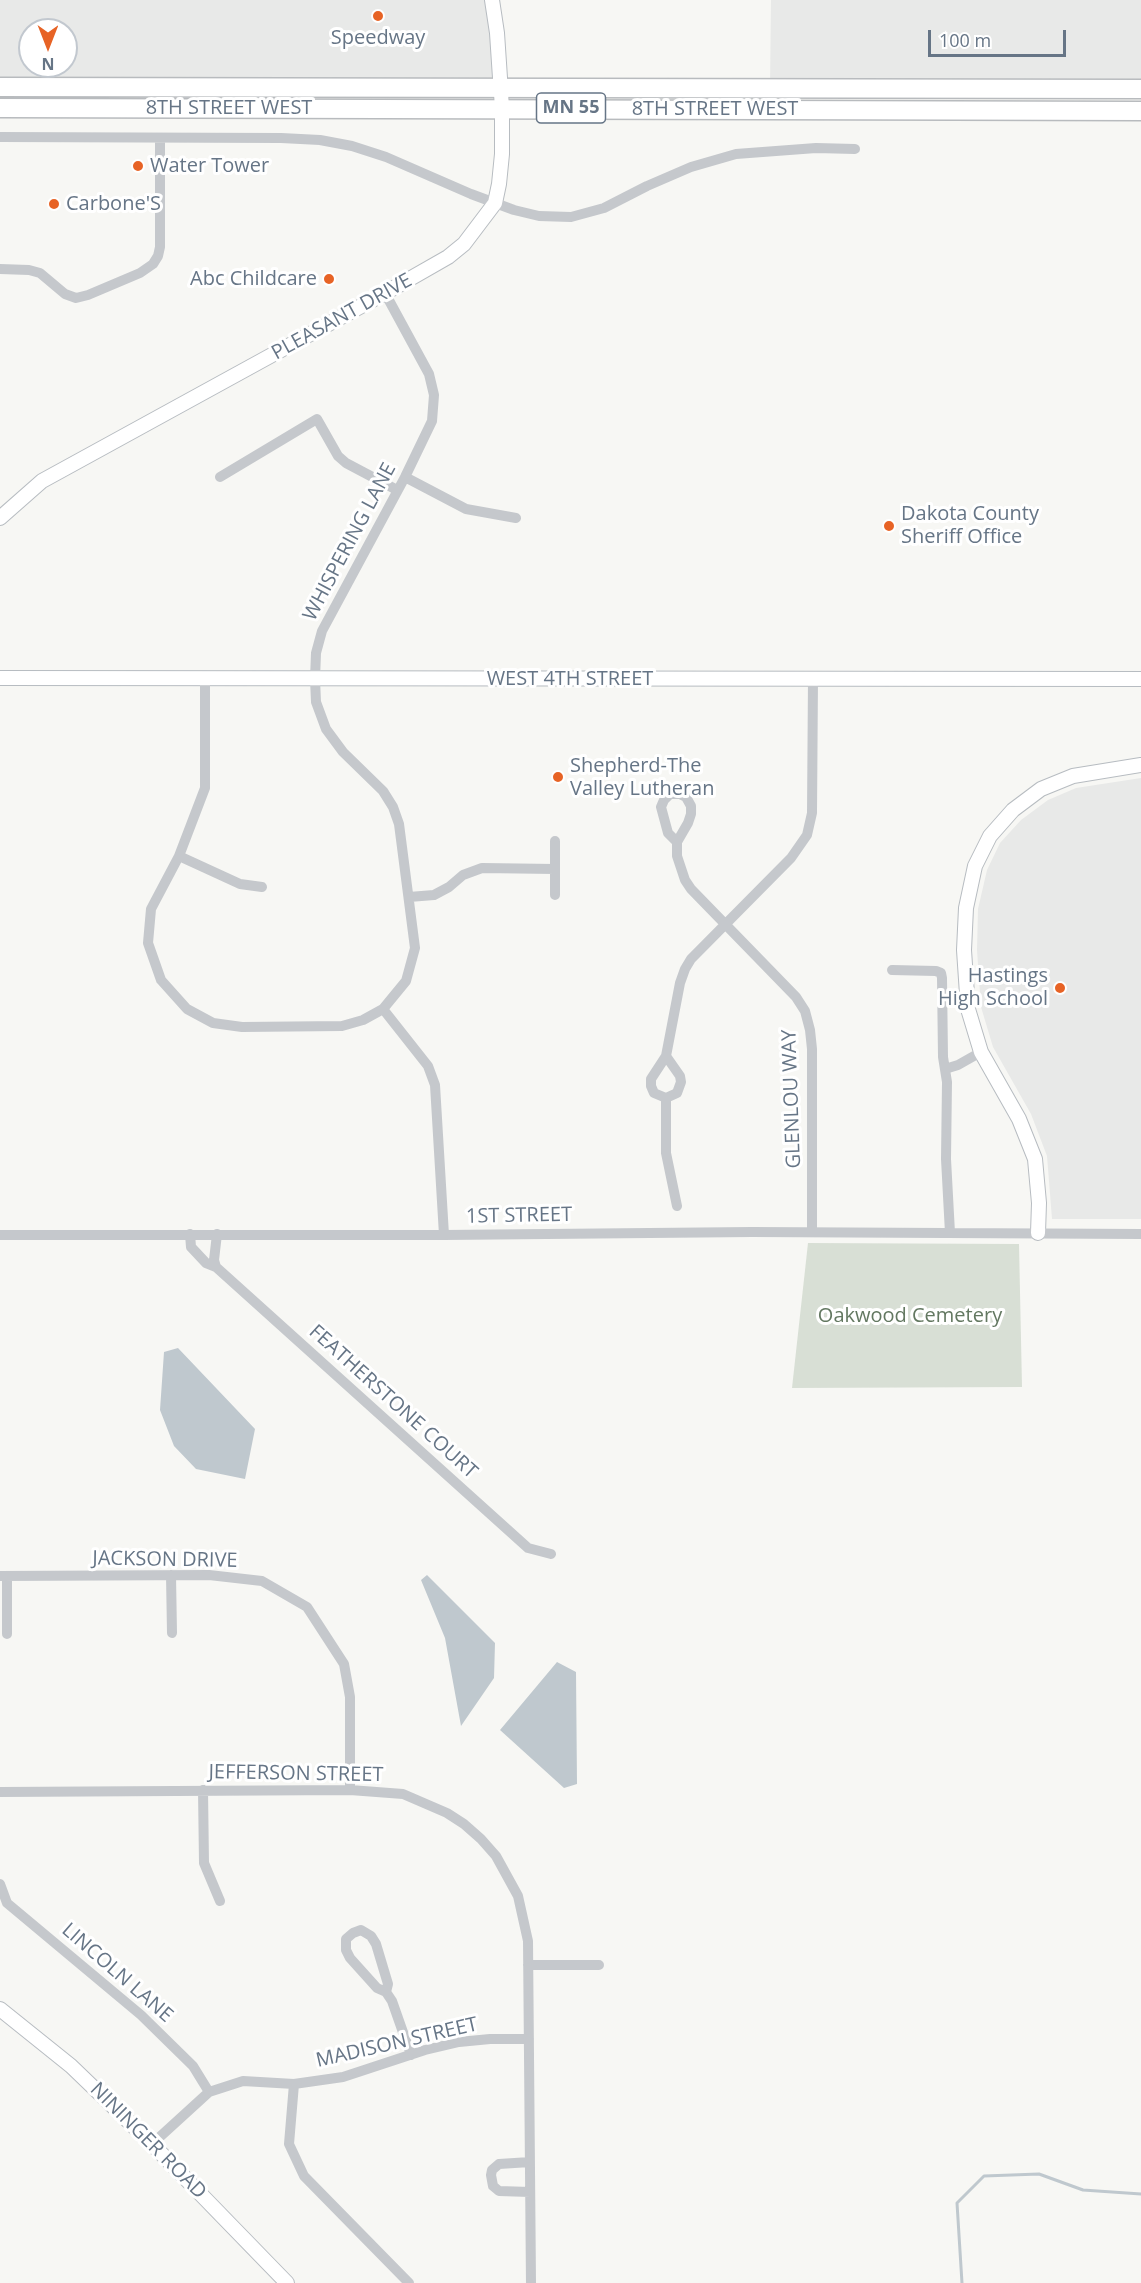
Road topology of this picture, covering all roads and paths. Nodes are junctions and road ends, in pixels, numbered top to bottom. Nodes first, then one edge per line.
1 (492, 0) edge
2 (0, 87) edge
3 (500, 88) junction
4 (1141, 88) edge
5 (0, 108) edge
6 (502, 108) junction
7 (1141, 111) edge
8 (0, 138) edge
9 (159, 138) junction
10 (855, 149) dead end
11 (495, 203) junction
12 (0, 269) edge
13 (385, 293) junction
14 (220, 477) dead end
15 (405, 477) junction
16 (397, 490) junction
17 (0, 518) edge
18 (516, 518) dead end
19 (0, 678) edge
20 (315, 679) junction
21 (813, 679) junction
22 (1141, 679) edge
23 (205, 680) junction
24 (1141, 765) edge
25 (555, 841) dead end
26 (676, 842) dead end
27 (178, 856) junction
28 (555, 869) junction
29 (262, 887) dead end
30 (555, 896) dead end
31 (409, 897) junction
32 (726, 923) junction
33 (892, 970) dead end
34 (383, 1009) junction
35 (981, 1052) junction
36 (666, 1056) junction
37 (945, 1069) junction
38 (666, 1098) junction
39 (678, 1206) dead end
40 (812, 1232) junction
41 (950, 1233) junction
42 (1038, 1233) junction
43 (190, 1234) junction
44 (217, 1234) junction
45 (1141, 1234) edge
46 (0, 1235) edge
47 (444, 1235) junction
48 (216, 1267) junction
49 (551, 1554) dead end
50 (171, 1575) junction
51 (3, 1576) edge
52 (172, 1633) dead end
53 (7, 1634) dead end
54 (203, 1790) junction
55 (350, 1790) junction
56 (0, 1792) edge
57 (0, 1884) edge
58 (220, 1901) dead end
59 (528, 1965) junction
60 (599, 1965) dead end
61 (386, 1992) junction
62 (0, 2009) edge
63 (529, 2039) junction
64 (411, 2055) junction
65 (294, 2084) junction
66 (209, 2092) junction
67 (152, 2144) junction
68 (530, 2162) junction
69 (530, 2192) junction
70 (287, 2283) edge
71 (409, 2283) edge
72 (531, 2283) edge

1 - 3 street, PLEASANT DRIVE
2 - 3 highway, 8TH STREET WEST / MN 55
3 - 4 highway, 8TH STREET WEST / MN 55
3 - 6 street, PLEASANT DRIVE
5 - 6 highway, 8TH STREET WEST / MN 55
6 - 7 highway, 8TH STREET WEST / MN 55
6 - 11 street, PLEASANT DRIVE
8 - 9 street
9 - 11 street
9 - 12 street
10 - 11 street
11 - 13 street, PLEASANT DRIVE
13 - 15 street, WHISPERING LANE
13 - 17 street, PLEASANT DRIVE
14 - 16 street
15 - 16 street, WHISPERING LANE
15 - 18 street
16 - 20 street, WHISPERING LANE
19 - 23 street, WEST 4TH STREET
20 - 21 street, WEST 4TH STREET
20 - 23 street, WEST 4TH STREET
20 - 31 street, WHISPERING LANE
21 - 22 street, WEST 4TH STREET
21 - 32 street
23 - 27 street
24 - 35 street
25 - 28 street
26 - 32 street, GLENLOU WAY
27 - 29 street
27 - 34 street
28 - 30 street
28 - 31 street
31 - 34 street, WHISPERING LANE
32 - 36 street
32 - 40 street, GLENLOU WAY
33 - 37 street
34 - 47 street
35 - 37 street
35 - 42 street
36 - 38 street
36 - 38 street
37 - 41 street
38 - 39 street
40 - 41 street, 1ST STREET
40 - 47 street, 1ST STREET
41 - 42 street, 1ST STREET
42 - 45 street, 1ST STREET
43 - 44 street, 1ST STREET
43 - 46 street, 1ST STREET
43 - 48 street, FEATHERSTONE COURT
44 - 47 street, 1ST STREET
44 - 48 street
48 - 49 street, FEATHERSTONE COURT
50 - 51 street, JACKSON DRIVE
50 - 52 street
50 - 55 street, JACKSON DRIVE
51 - 53 street
54 - 55 street, JEFFERSON STREET
54 - 56 street, JEFFERSON STREET
54 - 58 street
55 - 59 street, JEFFERSON STREET
57 - 66 street, LINCOLN LANE
59 - 60 street
59 - 63 street, JEFFERSON STREET
61 - 61 street
61 - 64 street
62 - 67 street, NININGER ROAD
63 - 64 street, MADISON STREET
63 - 68 street, JEFFERSON STREET
64 - 65 street, MADISON STREET
65 - 66 street, MADISON STREET
65 - 71 street
66 - 67 street, MADISON STREET
67 - 70 street, NININGER ROAD
68 - 69 street, JEFFERSON STREET
68 - 69 street
69 - 72 street, JEFFERSON STREET

